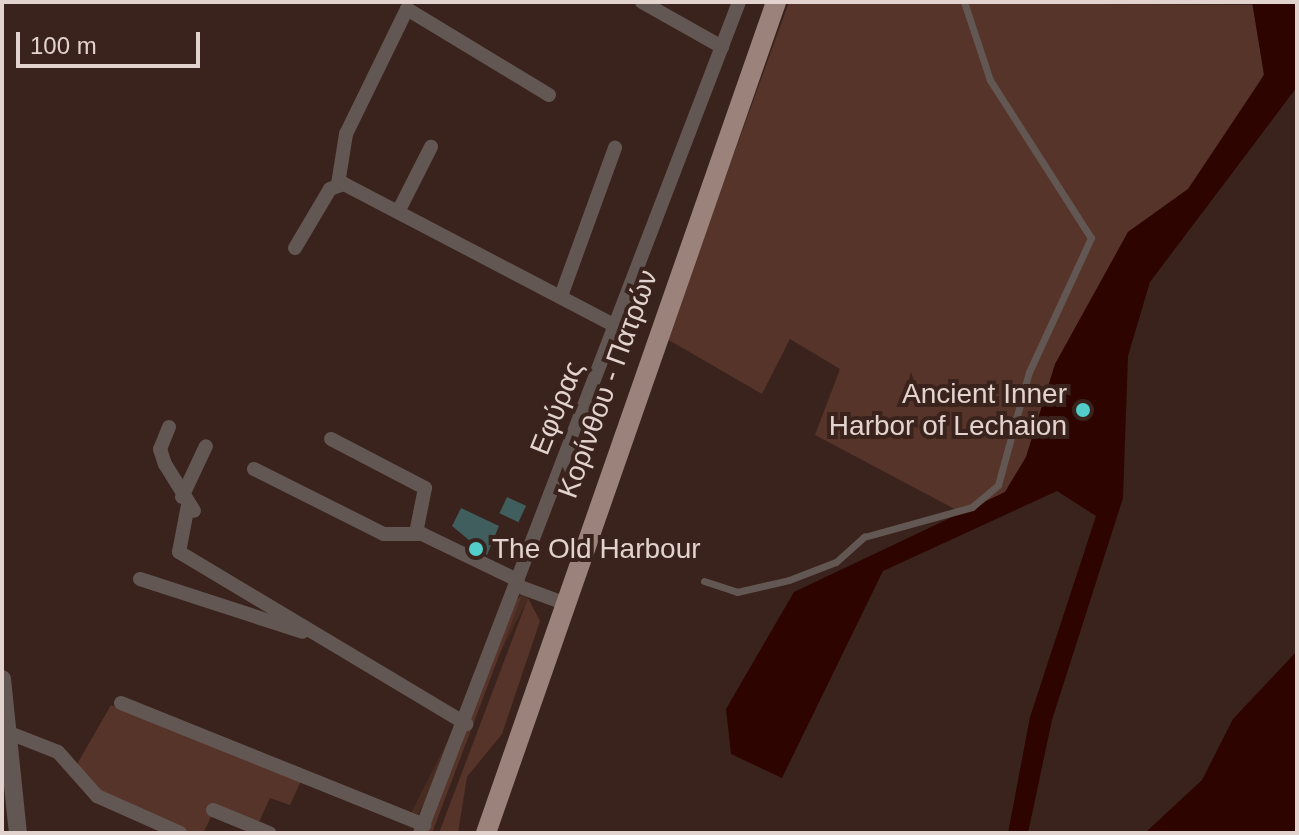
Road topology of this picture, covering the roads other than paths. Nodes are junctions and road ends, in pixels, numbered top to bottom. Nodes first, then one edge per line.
1 (642, 2) edge
2 (739, 2) edge
3 (776, 2) edge
4 (964, 2) edge
5 (409, 6) edge
6 (722, 47) junction
7 (549, 95) dead end
8 (431, 147) dead end
9 (615, 148) dead end
10 (338, 184) junction
11 (399, 210) junction
12 (295, 248) dead end
13 (561, 296) junction
14 (617, 327) junction
15 (169, 427) dead end
16 (331, 439) dead end
17 (206, 446) dead end
18 (254, 469) dead end
19 (188, 504) junction
20 (416, 533) junction
21 (140, 579) dead end
22 (704, 581) dead end
23 (516, 582) junction
24 (561, 602) junction
25 (314, 636) junction
26 (2, 679) edge
27 (121, 703) dead end
28 (466, 724) junction
29 (12, 734) junction
30 (9, 785) edge
31 (213, 810) dead end
32 (422, 829) edge
33 (18, 833) edge
34 (180, 833) edge
35 (269, 833) edge
36 (486, 833) edge

1 - 6 street
2 - 6 street, Εφύρας
3 - 24 main road, Κορίνθου - Πατρών
4 - 22 lane
5 - 7 street
5 - 10 street
6 - 14 street, Εφύρας
8 - 11 street
9 - 13 street
10 - 11 street
10 - 12 street
11 - 13 street
13 - 14 street
14 - 23 street, Εφύρας
15 - 19 street
16 - 20 street
17 - 19 street
18 - 20 street
19 - 25 street
20 - 23 street
21 - 25 street
23 - 24 street
23 - 28 street, Εφύρας
24 - 36 main road, Κορίνθου - Πατρών
25 - 28 street
26 - 29 street
27 - 32 street
28 - 32 street, Εφύρας
29 - 30 street
29 - 34 street
30 - 33 street
31 - 35 street

